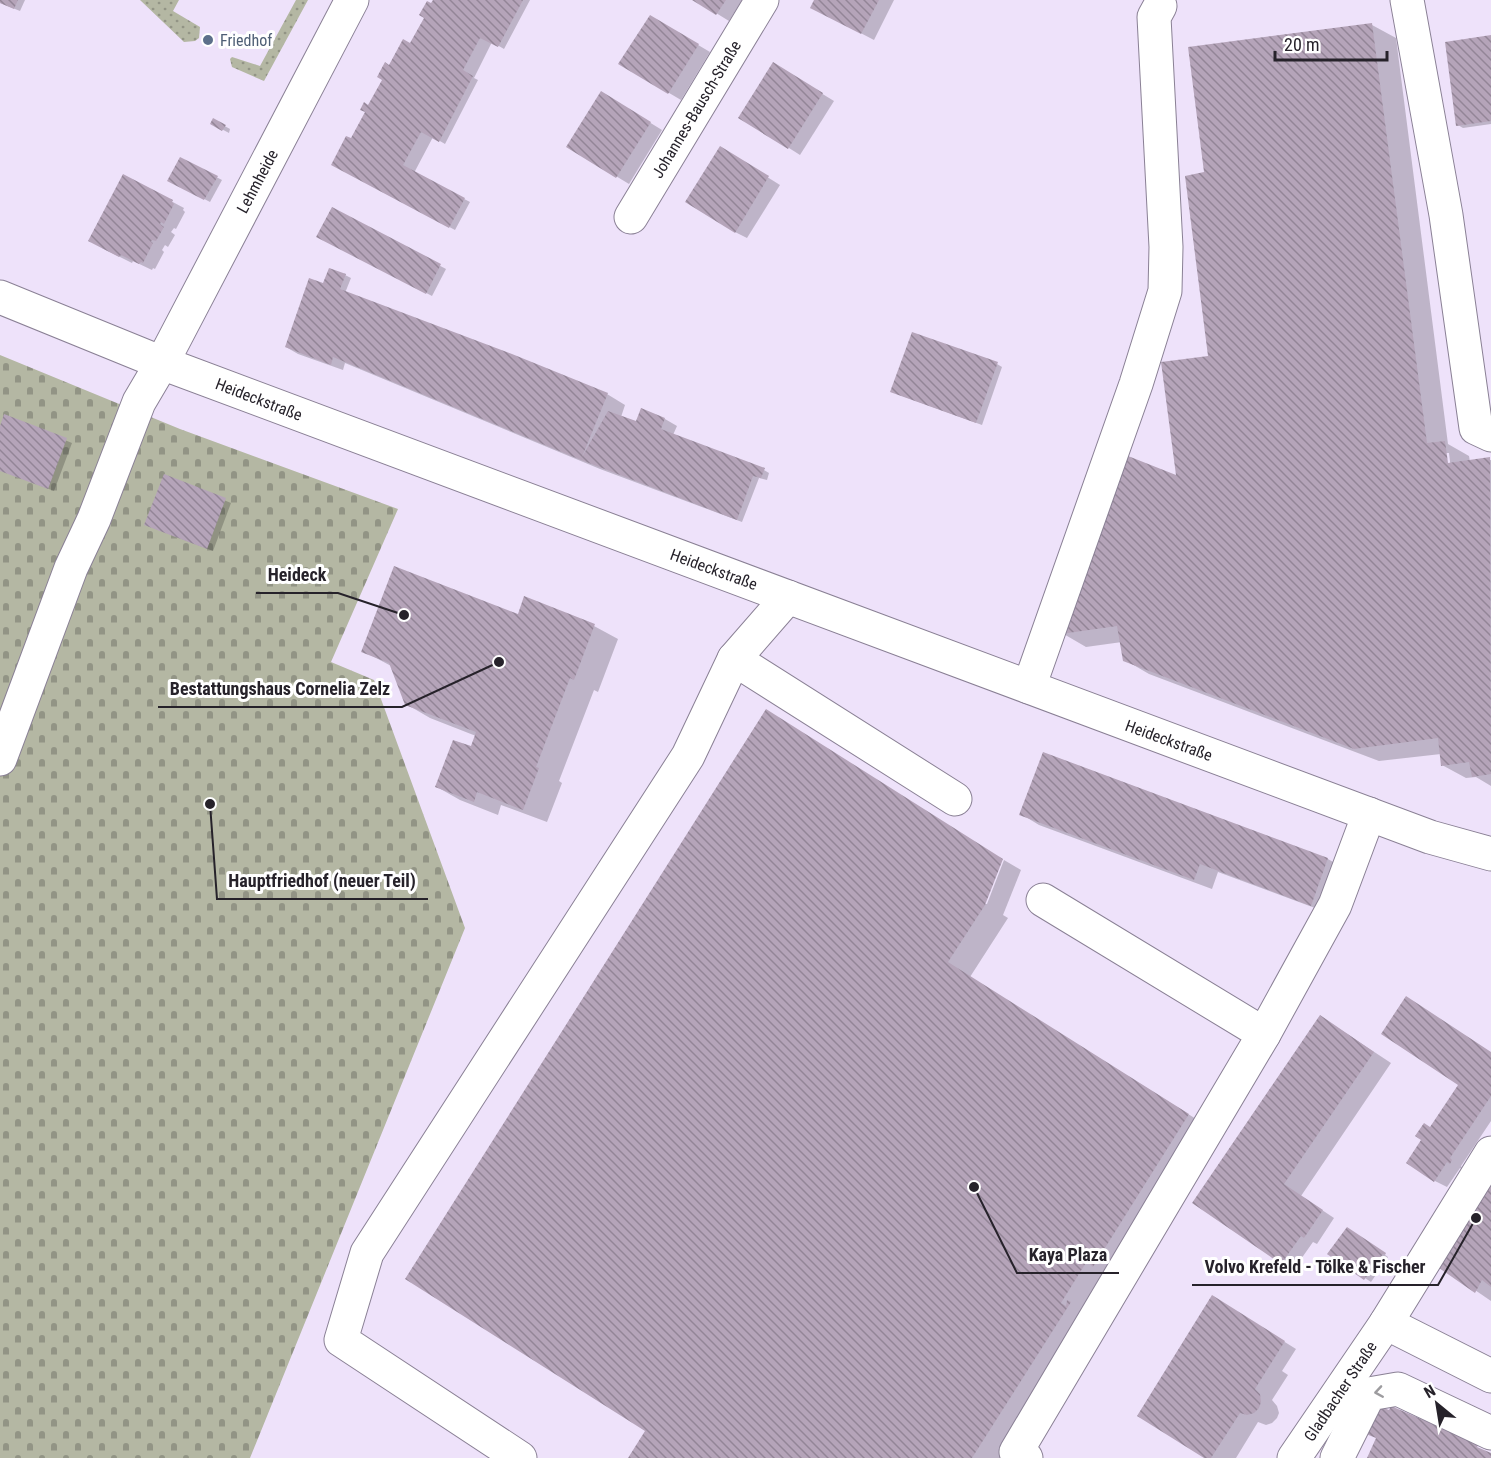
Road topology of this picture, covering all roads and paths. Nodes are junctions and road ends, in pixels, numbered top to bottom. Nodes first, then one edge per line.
1 (352, 0) edge
2 (762, 0) edge
3 (1407, 0) edge
4 (1160, 6) dead end
5 (631, 217) dead end
6 (0, 297) edge
7 (162, 363) junction
8 (1491, 435) edge
9 (788, 597) junction
10 (734, 659) junction
11 (1029, 687) junction
12 (0, 759) edge
13 (955, 799) dead end
14 (1369, 814) junction
15 (1430, 837) junction
16 (1491, 854) edge
17 (1491, 870) edge
18 (1043, 900) dead end
19 (1264, 1034) junction
20 (1491, 1153) edge
21 (1386, 1323) junction
22 (1491, 1376) edge
23 (1491, 1433) edge
24 (1018, 1456) edge
25 (520, 1458) edge
26 (1294, 1458) edge
27 (1337, 1458) edge

1 - 7 street, Lehmheide
2 - 5 street, Johannes-Bausch-Straße
3 - 8 street
4 - 11 street
6 - 7 street, Heideckstraße
7 - 9 street, Heideckstraße
7 - 12 street, Lehmheide
9 - 10 street
9 - 11 street, Heideckstraße
10 - 13 street
10 - 25 street
11 - 14 street, Heideckstraße
14 - 15 street, Heideckstraße
14 - 19 street
15 - 16 street, Heideckstraße
15 - 17 street, Heideckstraße
18 - 19 street
19 - 24 street
20 - 21 street, Gladbacher Straße
21 - 22 street
21 - 26 street, Gladbacher Straße
23 -> 27 street

